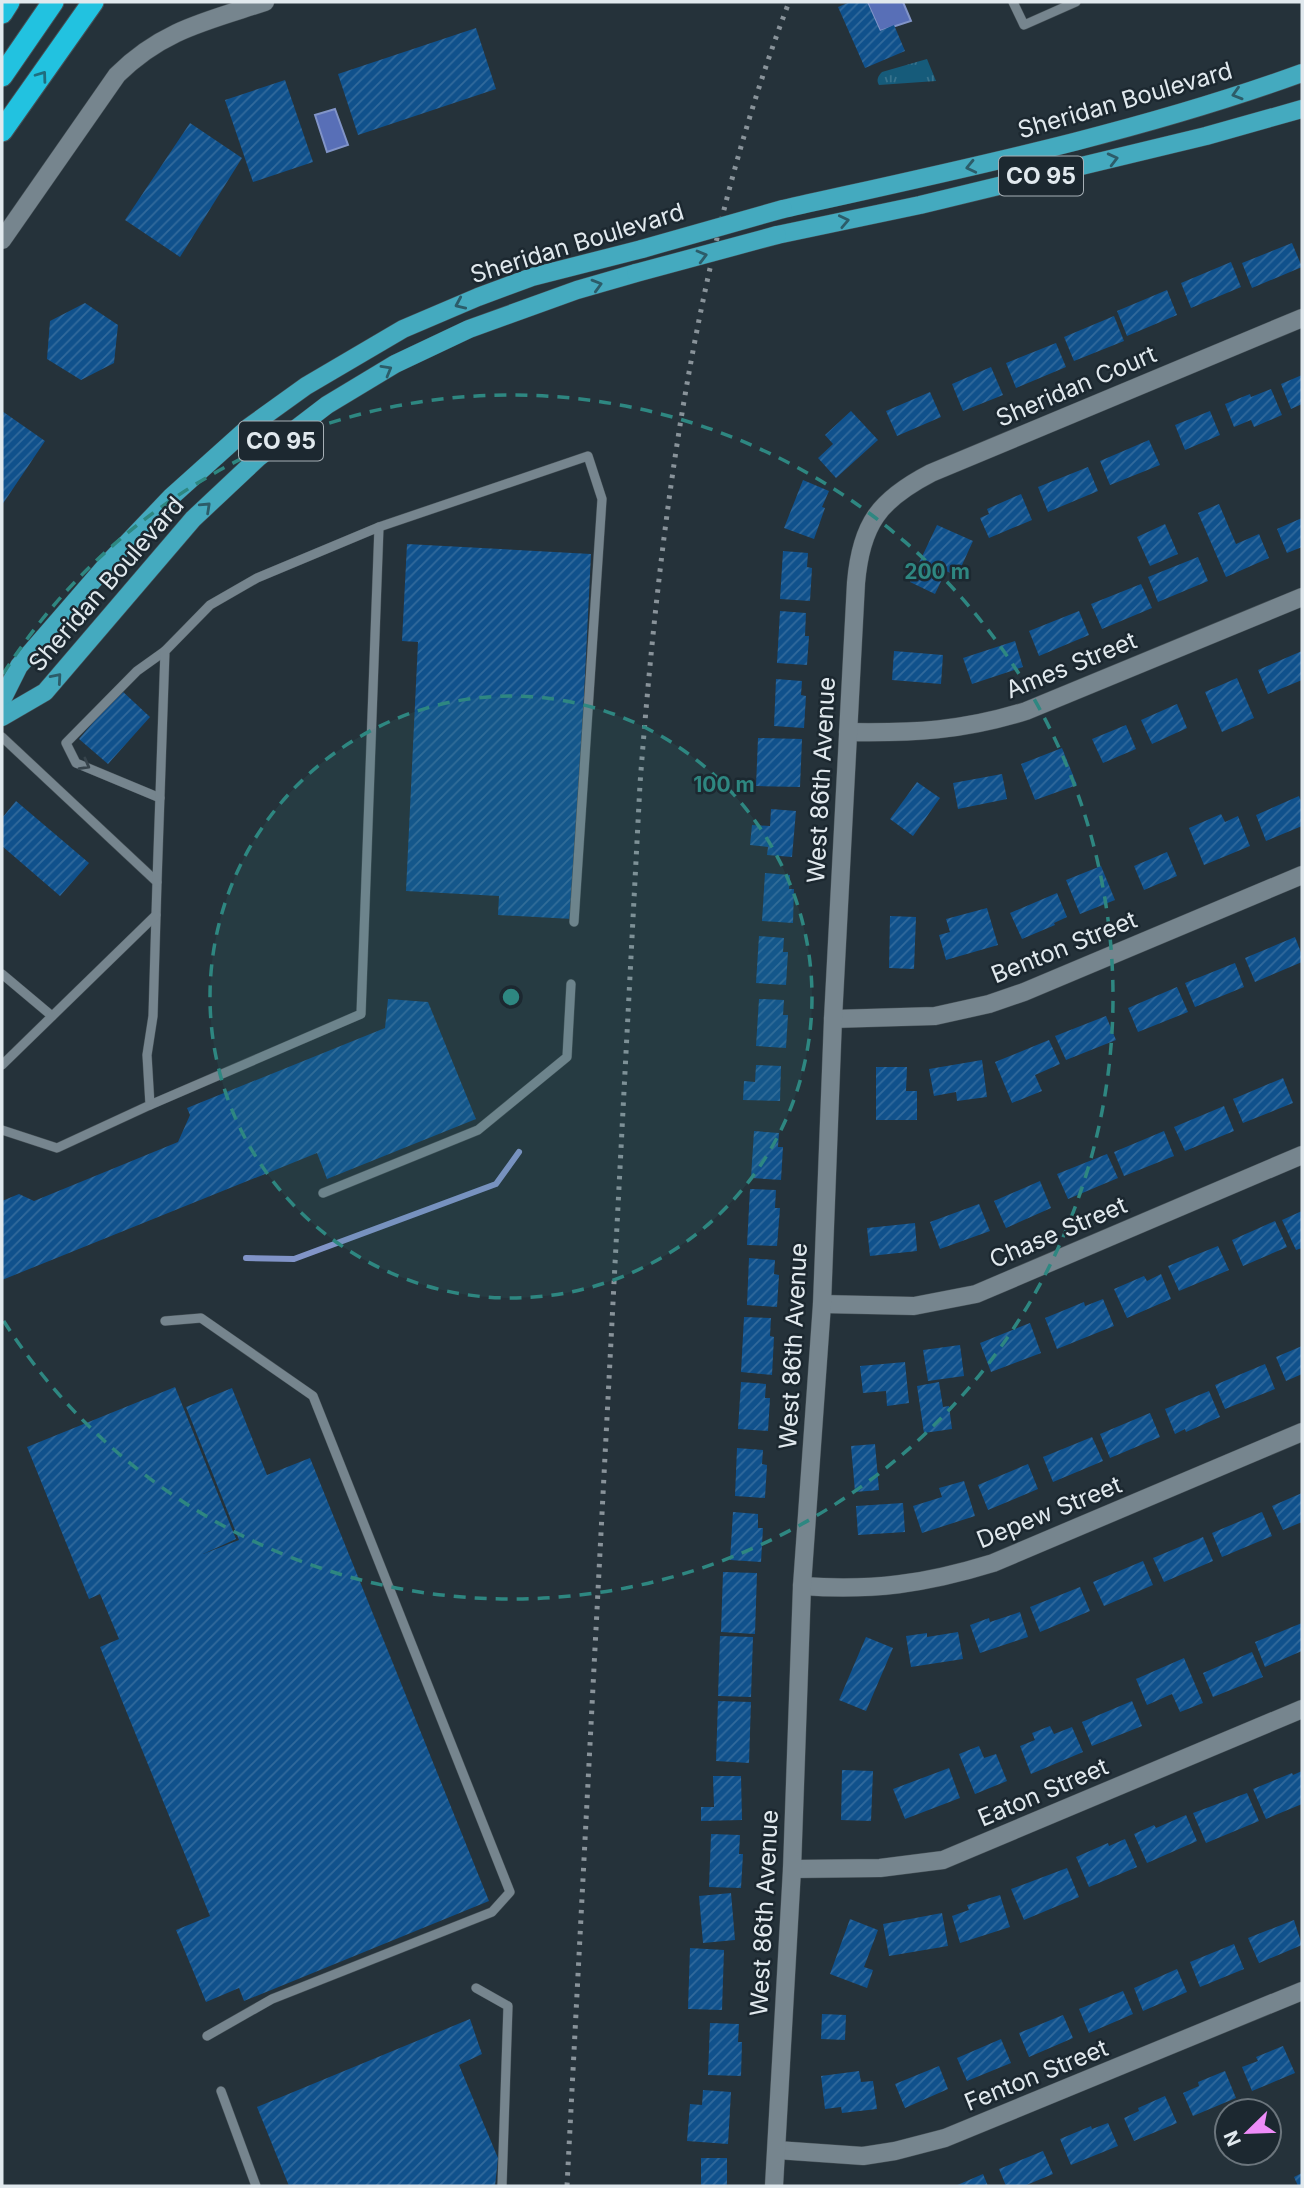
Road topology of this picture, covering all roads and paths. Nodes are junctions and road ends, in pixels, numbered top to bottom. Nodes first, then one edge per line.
1 (9, 2) edge
2 (53, 2) edge
3 (93, 2) edge
4 (265, 2) edge
5 (1013, 2) edge
6 (1076, 2) edge
7 (2, 13) edge
8 (1302, 73) edge
9 (2, 76) edge
10 (1302, 109) edge
11 (2, 131) edge
12 (2, 240) edge
13 (1302, 318) edge
14 (877, 513) joint
15 (379, 527) junction
16 (1302, 597) edge
17 (165, 650) junction
18 (2, 700) edge
19 (2, 717) edge
20 (848, 732) junction
21 (2, 737) edge
22 (160, 798) junction
23 (1302, 875) edge
24 (157, 882) junction
25 (156, 915) junction
26 (574, 922) dead end
27 (2, 974) edge
28 (571, 984) dead end
29 (19, 988) junction
30 (11, 997) dead end
31 (52, 1016) junction
32 (833, 1019) junction
33 (2, 1065) edge
34 (150, 1105) junction
35 (2, 1130) edge
36 (1302, 1155) edge
37 (323, 1193) dead end
38 (822, 1304) junction
39 (165, 1321) dead end
40 (1302, 1432) edge
41 (802, 1586) junction
42 (1302, 1709) edge
43 (792, 1869) junction
44 (476, 1988) dead end
45 (1302, 1990) edge
46 (207, 2036) dead end
47 (221, 2091) dead end
48 (776, 2150) junction
49 (256, 2186) edge
50 (502, 2186) edge
51 (775, 2186) edge

1 - 7 highway
2 - 9 highway
11 -> 3 highway
4 - 12 street
5 - 6 lane
8 -> 18 main road, Sheridan Boulevard / CO 95, bridge
19 -> 10 main road, Sheridan Boulevard / CO 95, bridge
13 - 14 street, Sheridan Court
14 - 20 street, West 86th Avenue
15 - 17 lane
15 - 26 lane
15 - 34 lane
16 - 20 street, Ames Street
17 - 22 lane
17 -> 22 lane
20 - 32 street, West 86th Avenue
21 - 24 lane
22 - 24 lane
23 - 32 street, Benton Street
24 - 25 lane
25 - 31 lane
25 - 34 lane
27 - 29 lane
28 - 37 lane
29 - 30 lane
29 - 31 lane
31 - 33 lane
32 - 38 street, West 86th Avenue
34 - 35 lane
36 - 38 street, Chase Street
38 - 41 street, West 86th Avenue
39 - 46 lane
40 - 41 street, Depew Street
41 - 43 street, West 86th Avenue
42 - 43 street, Eaton Street
43 - 48 street, West 86th Avenue
44 - 50 lane
45 - 48 street, Fenton Street
47 - 49 lane
48 - 51 street, West 86th Avenue

